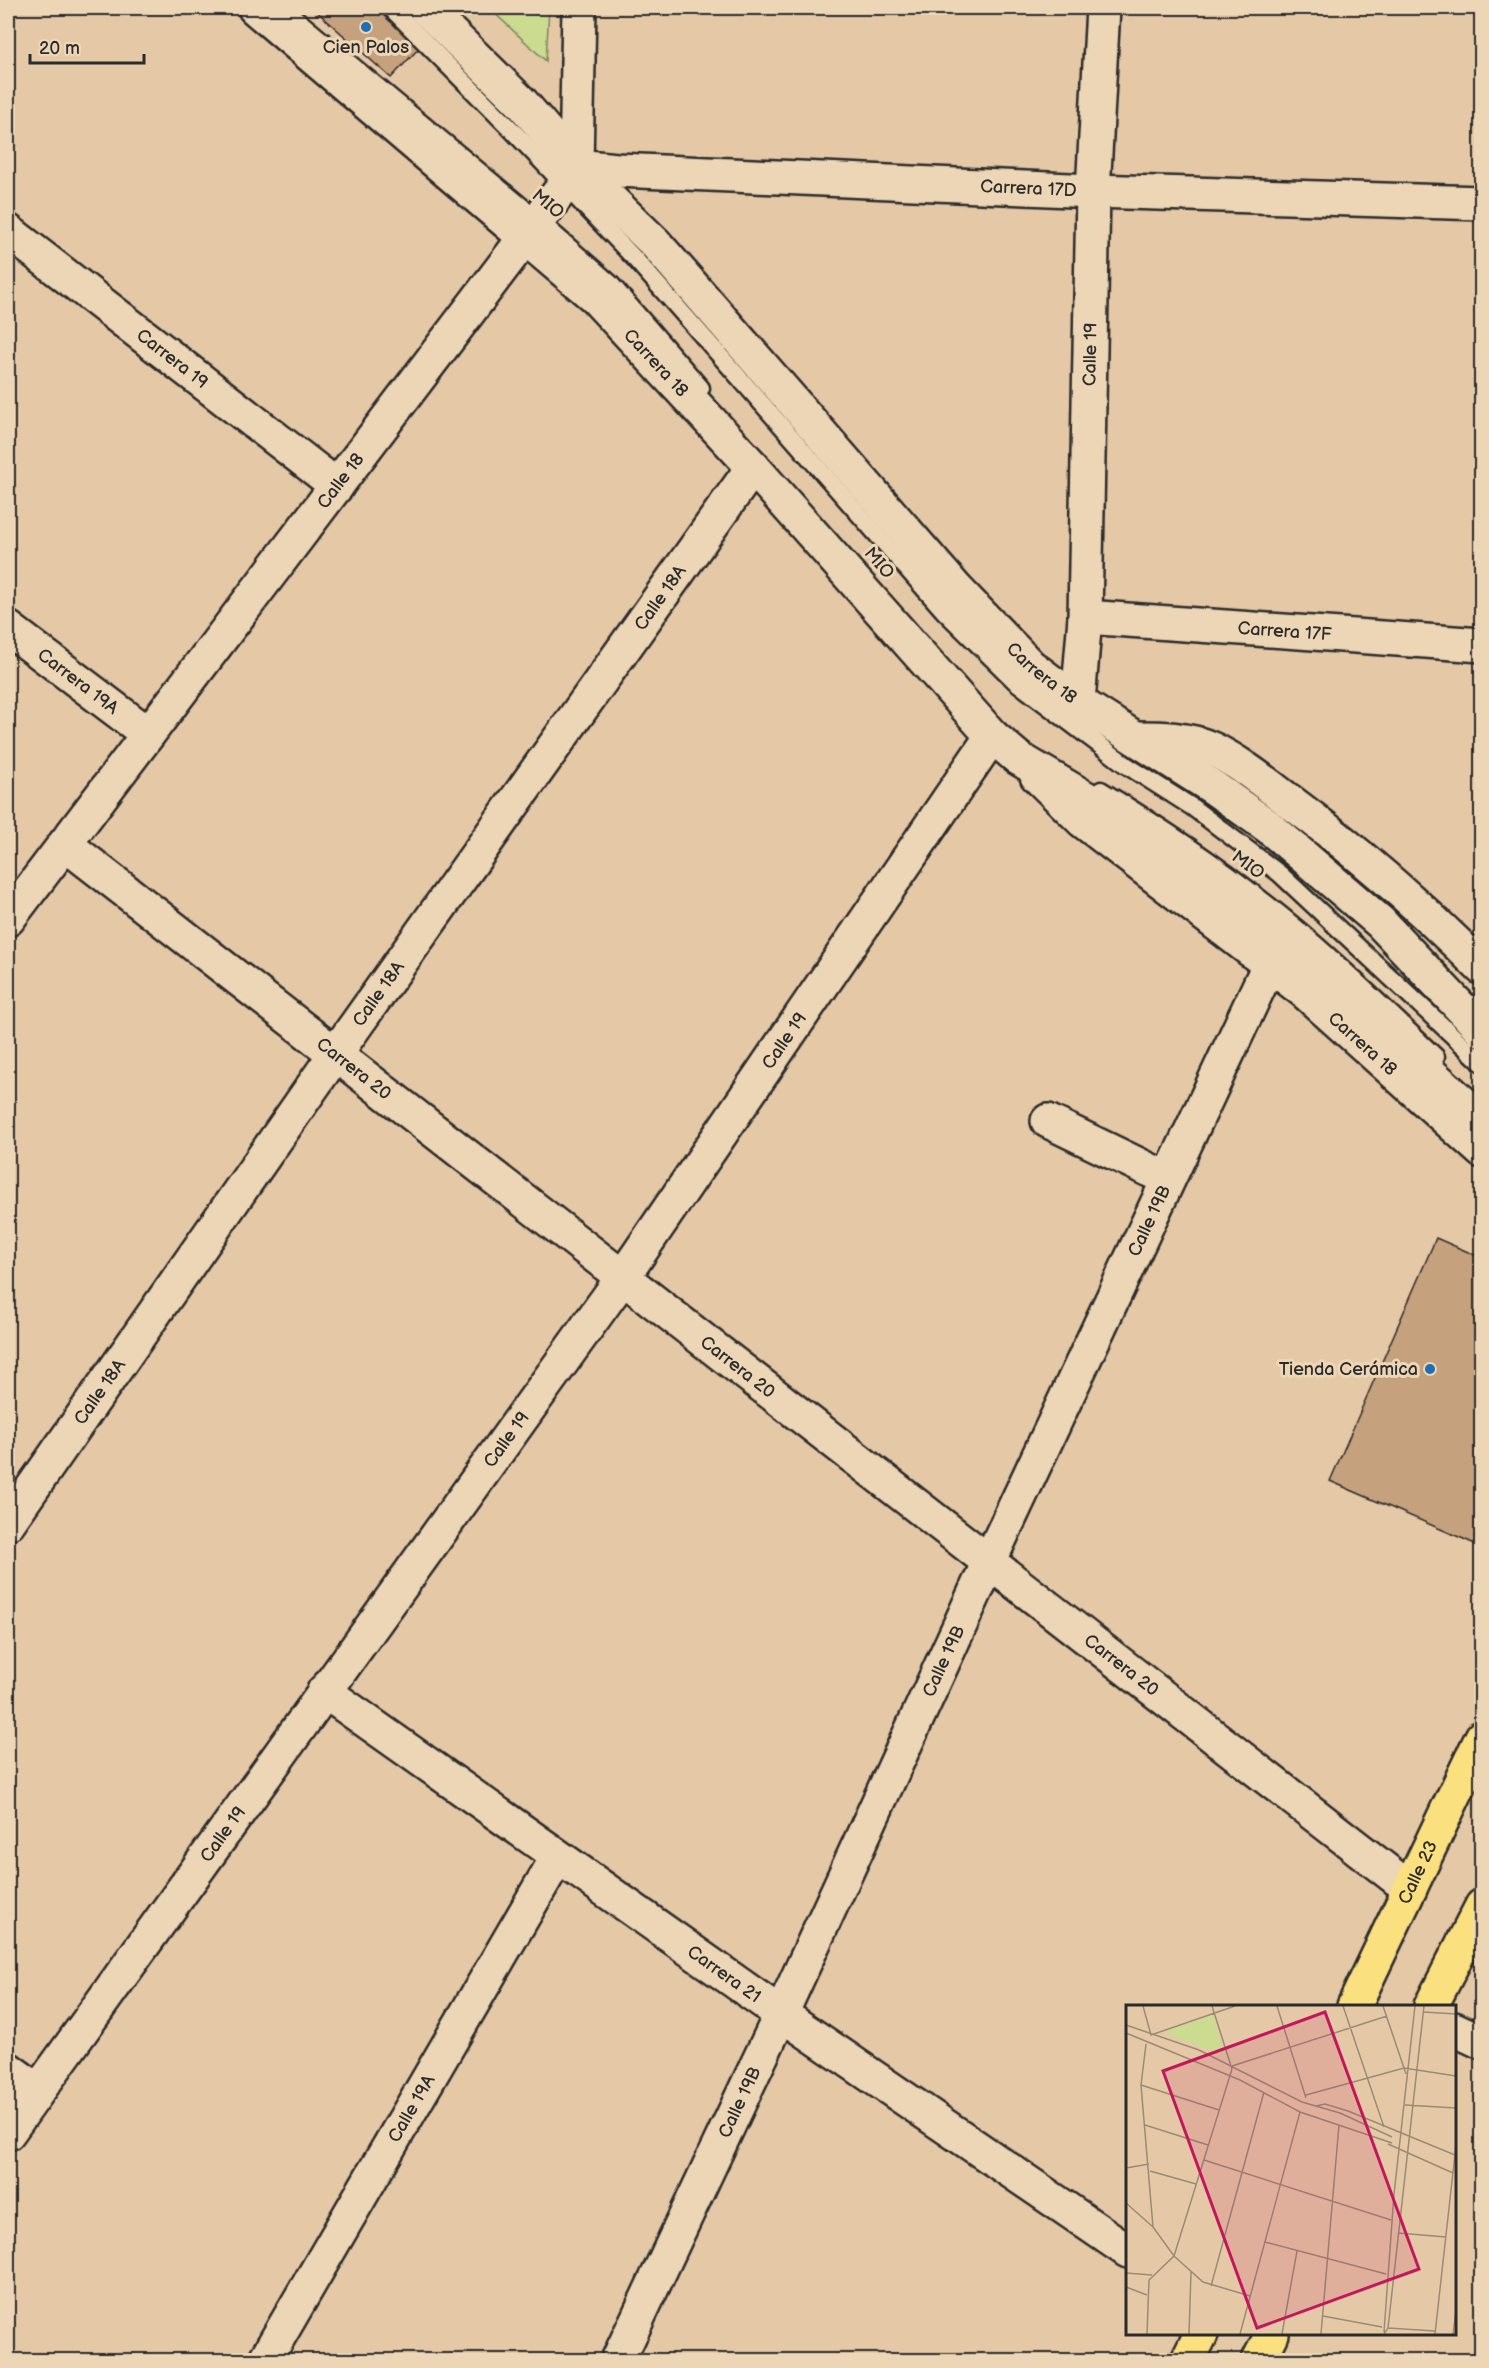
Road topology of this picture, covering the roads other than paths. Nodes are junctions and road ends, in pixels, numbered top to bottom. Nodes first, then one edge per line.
1 (255, 8) edge
2 (283, 8) edge
3 (391, 8) edge
4 (425, 8) edge
5 (579, 8) edge
6 (1103, 8) edge
7 (570, 176) junction
8 (1093, 191) junction
9 (1482, 203) edge
10 (532, 228) junction
11 (8, 231) edge
12 (753, 467) junction
13 (337, 486) junction
14 (1085, 617) junction
15 (8, 628) edge
16 (1482, 645) edge
17 (1078, 702) junction
18 (148, 734) junction
19 (992, 736) junction
20 (1136, 738) junction
21 (1018, 758) junction
22 (65, 844) junction
23 (8, 920) edge
24 (1270, 963) junction
25 (1482, 968) edge
26 (1482, 1030) edge
27 (336, 1053) junction
28 (1482, 1063) edge
29 (1482, 1100) edge
30 (1482, 1120) edge
31 (1048, 1121) dead end
32 (1482, 1151) edge
33 (1167, 1179) junction
34 (623, 1277) junction
35 (8, 1523) edge
36 (989, 1562) junction
37 (324, 1691) junction
38 (1482, 1737) edge
39 (557, 1857) junction
40 (1410, 1889) junction
41 (1482, 1906) edge
42 (1355, 2005) edge
43 (1432, 2005) edge
44 (781, 2014) junction
45 (1456, 2029) edge
46 (1482, 2042) edge
47 (8, 2069) edge
48 (37, 2090) junction
49 (8, 2133) edge
50 (1126, 2250) edge
51 (1200, 2335) edge
52 (1272, 2335) edge
53 (265, 2361) edge
54 (618, 2361) edge
55 (1188, 2361) edge
56 (1259, 2361) edge

1 - 10 street, Carrera 18
2 - 10 lane, MIO
3 - 7 lane, MIO
4 - 7 street, Carrera 18
5 - 7 street
6 - 8 street, Calle 19
7 - 8 street, Carrera 17D
7 - 10 street, Calle 18
7 - 17 street, Carrera 18
7 - 28 lane, MIO
8 - 9 street, Carrera 17D
8 - 14 street, Calle 19
10 - 12 street, Carrera 18
10 - 13 street, Calle 18
10 - 29 lane, MIO
11 - 13 street, Carrera 19
12 - 19 street, Carrera 18
12 - 27 street, Calle 18A
13 - 18 street, Calle 18
14 - 16 street, Carrera 17F
14 - 17 street, Calle 19
15 - 18 street, Carrera 19A
17 - 20 street, Carrera 18
18 - 22 street, Calle 18
19 - 21 street, Carrera 18
19 - 34 street, Calle 19
20 - 25 street, Carrera 18
20 - 26 street, Carrera 18
21 - 24 street, Carrera 18
21 - 30 street, Carrera 18
22 - 23 street, Calle 18
22 - 27 street, Carrera 20
24 - 32 street, Carrera 18
24 - 33 street, Calle 19B
27 - 34 street, Carrera 20
27 - 35 street, Calle 18A
31 - 33 street
33 - 36 street, Calle 19B
34 - 36 street, Carrera 20
34 - 37 street, Calle 19
36 - 40 street, Carrera 20
36 - 44 street, Calle 19B
37 - 39 street, Carrera 21
37 - 48 street, Calle 19
38 - 40 main road, Calle 23
39 - 44 street, Carrera 21
39 - 53 street, Calle 19A
40 - 42 main road, Calle 23
41 - 43 main road
44 - 50 street, Carrera 21
44 - 54 street, Calle 19B
45 - 46 street
47 - 48 street
48 - 49 street, Calle 19
51 - 55 main road
52 - 56 main road

